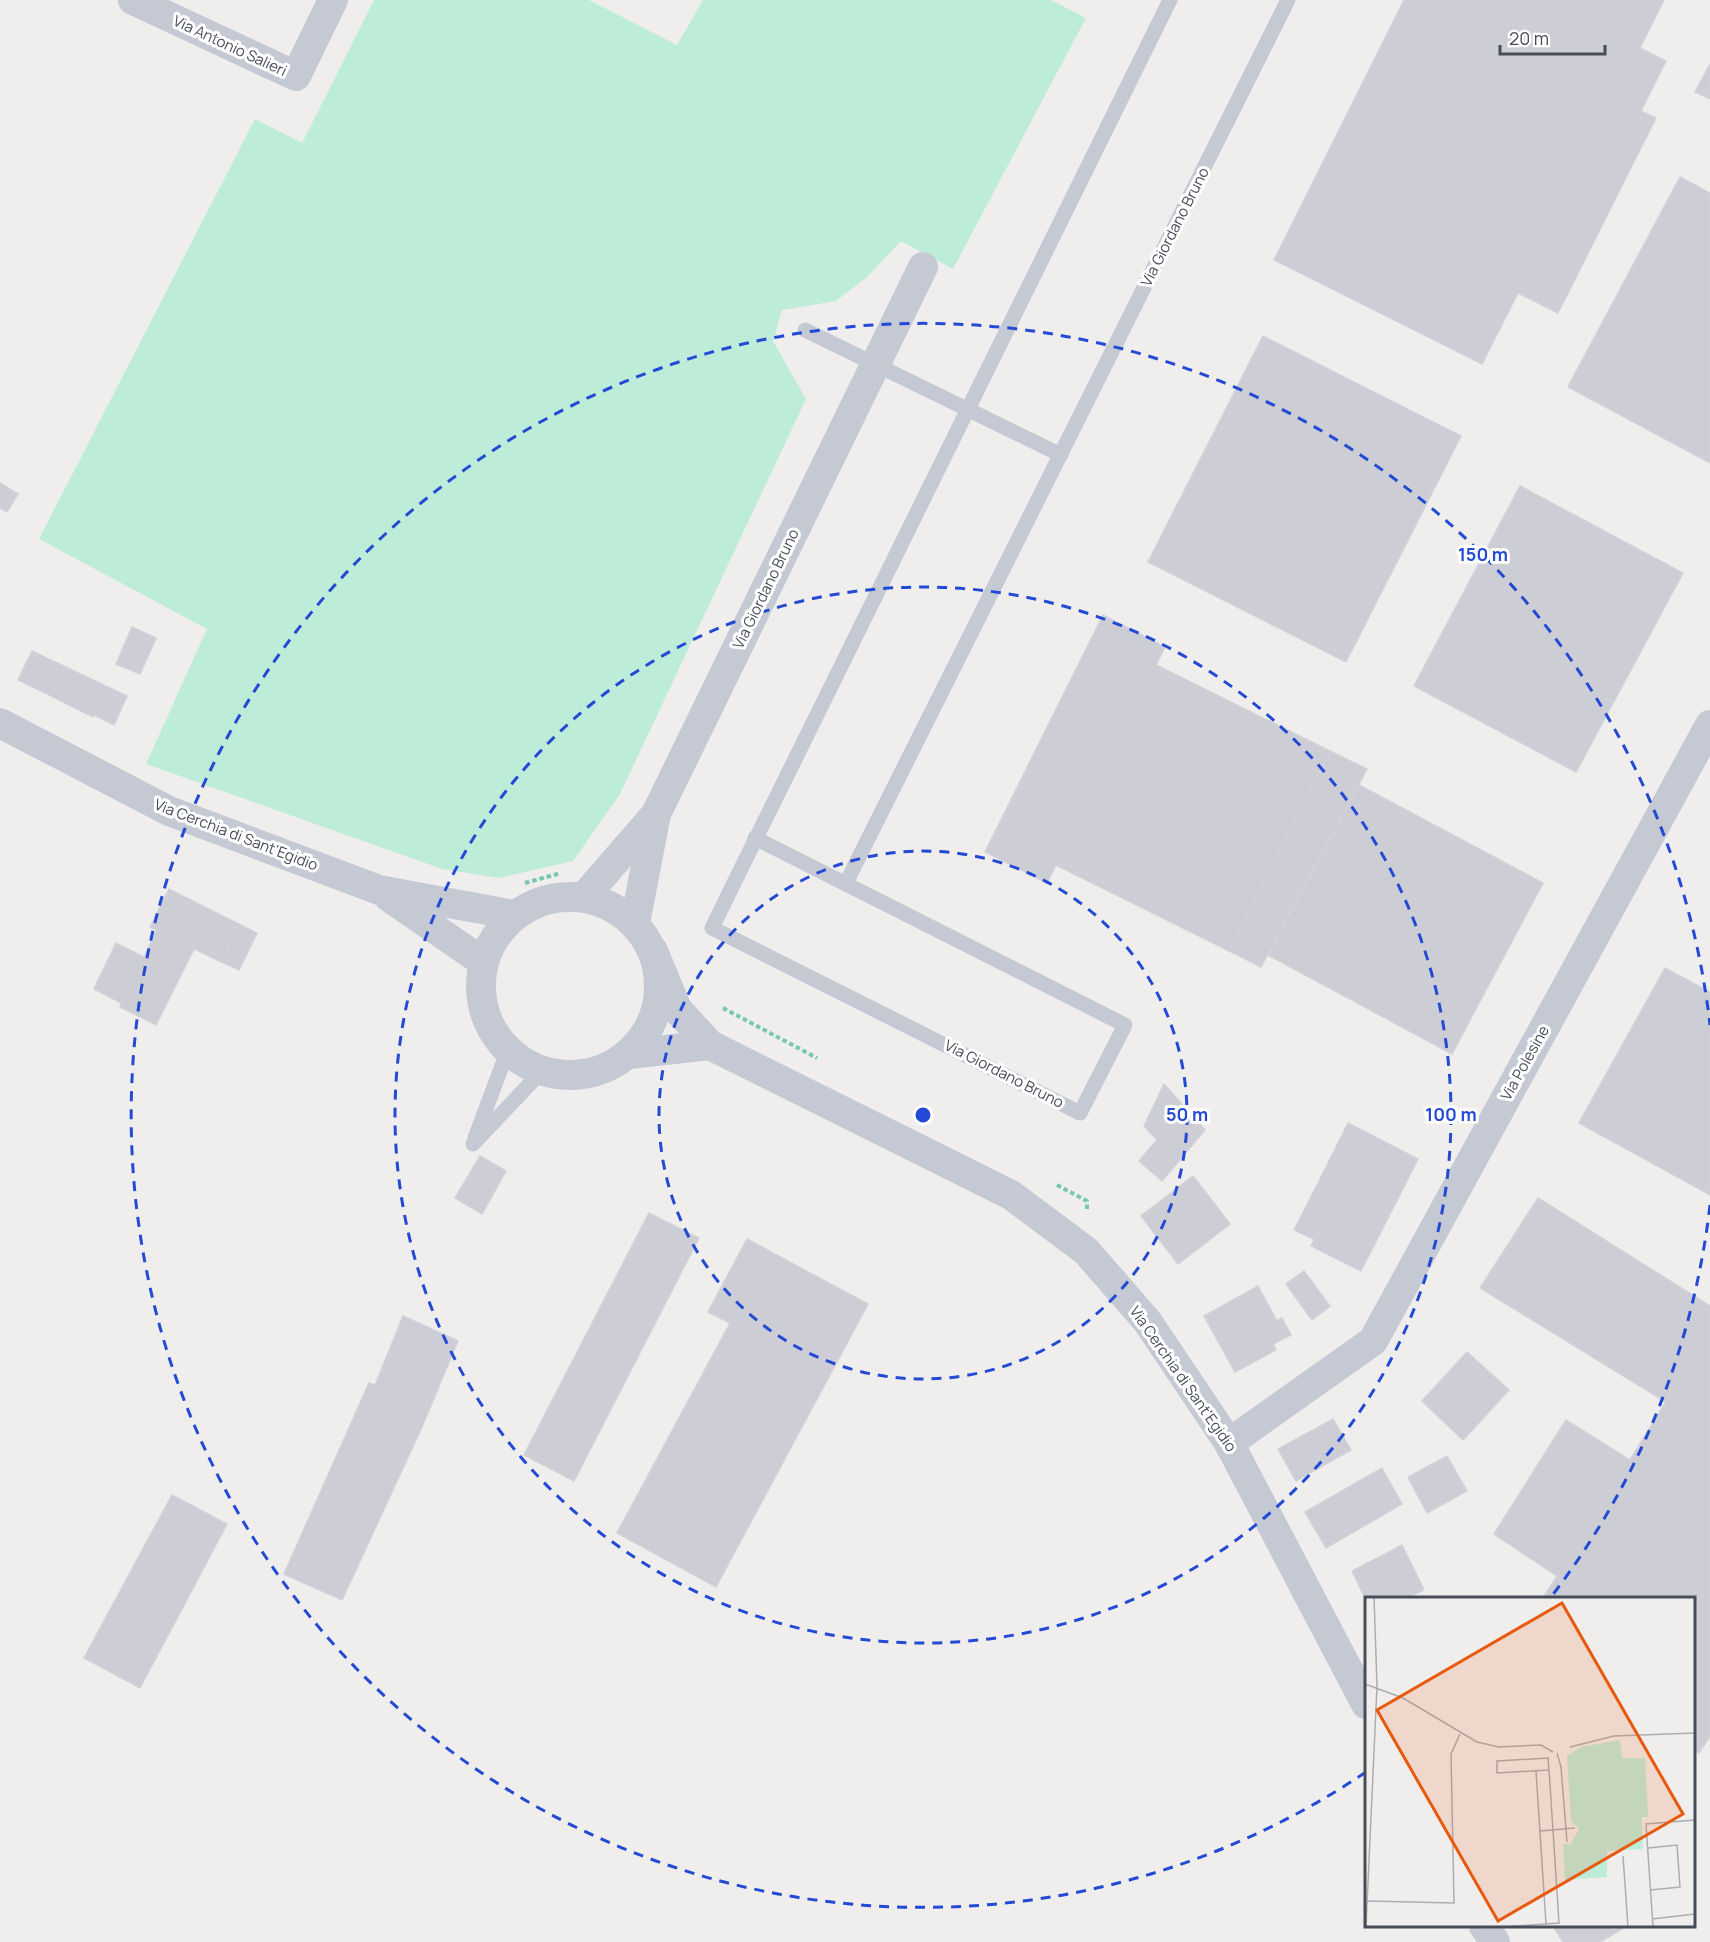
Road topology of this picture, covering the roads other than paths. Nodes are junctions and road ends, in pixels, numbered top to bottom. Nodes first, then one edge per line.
1 (132, 0) edge
2 (333, 0) edge
3 (1170, 0) edge
4 (1288, 0) edge
5 (922, 267) dead end
6 (805, 330) dead end
7 (875, 364) junction
8 (967, 409) junction
9 (1061, 455) junction
10 (0, 723) edge
11 (1710, 725) edge
12 (656, 814) junction
13 (755, 838) junction
14 (846, 883) junction
15 (379, 890) junction
16 (584, 897) junction
17 (514, 915) junction
18 (635, 923) junction
19 (653, 951) junction
20 (483, 962) junction
21 (710, 1045) junction
22 (508, 1050) junction
23 (629, 1054) junction
24 (542, 1071) junction
25 (1230, 1443) junction
26 (1365, 1702) edge
27 (1485, 1927) edge
28 (1495, 1942) edge

1 - 2 street, Via Antonio Salieri
3 - 8 lane, Via Giordano Bruno
4 - 9 lane, Via Giordano Bruno
5 - 7 street, Via Giordano Bruno
6 - 7 lane
7 - 8 lane
7 - 12 street, Via Giordano Bruno
8 - 9 lane
8 - 13 lane, Via Giordano Bruno
9 - 14 lane, Via Giordano Bruno
10 - 15 street, Via Cerchia di Sant'Egidio
11 - 25 street, Via Polesine
12 - 16 street, Via Giordano Bruno
12 - 18 street, Via Giordano Bruno
13 - 14 lane, Via Giordano Bruno
13 - 14 lane, Via Giordano Bruno
15 - 17 street, Via Cerchia di Sant'Egidio
15 - 20 street, Via Cerchia di Sant'Egidio
16 - 17 street
16 - 18 street
17 - 20 street
18 - 19 street
19 - 21 street, Via Cerchia di Sant'Egidio
19 - 23 street
20 - 22 street
21 - 23 street
21 - 25 street, Via Cerchia di Sant'Egidio
22 - 24 street
22 - 24 lane
23 - 24 street
25 - 26 street, Via Cerchia di Sant'Egidio
27 - 28 street

